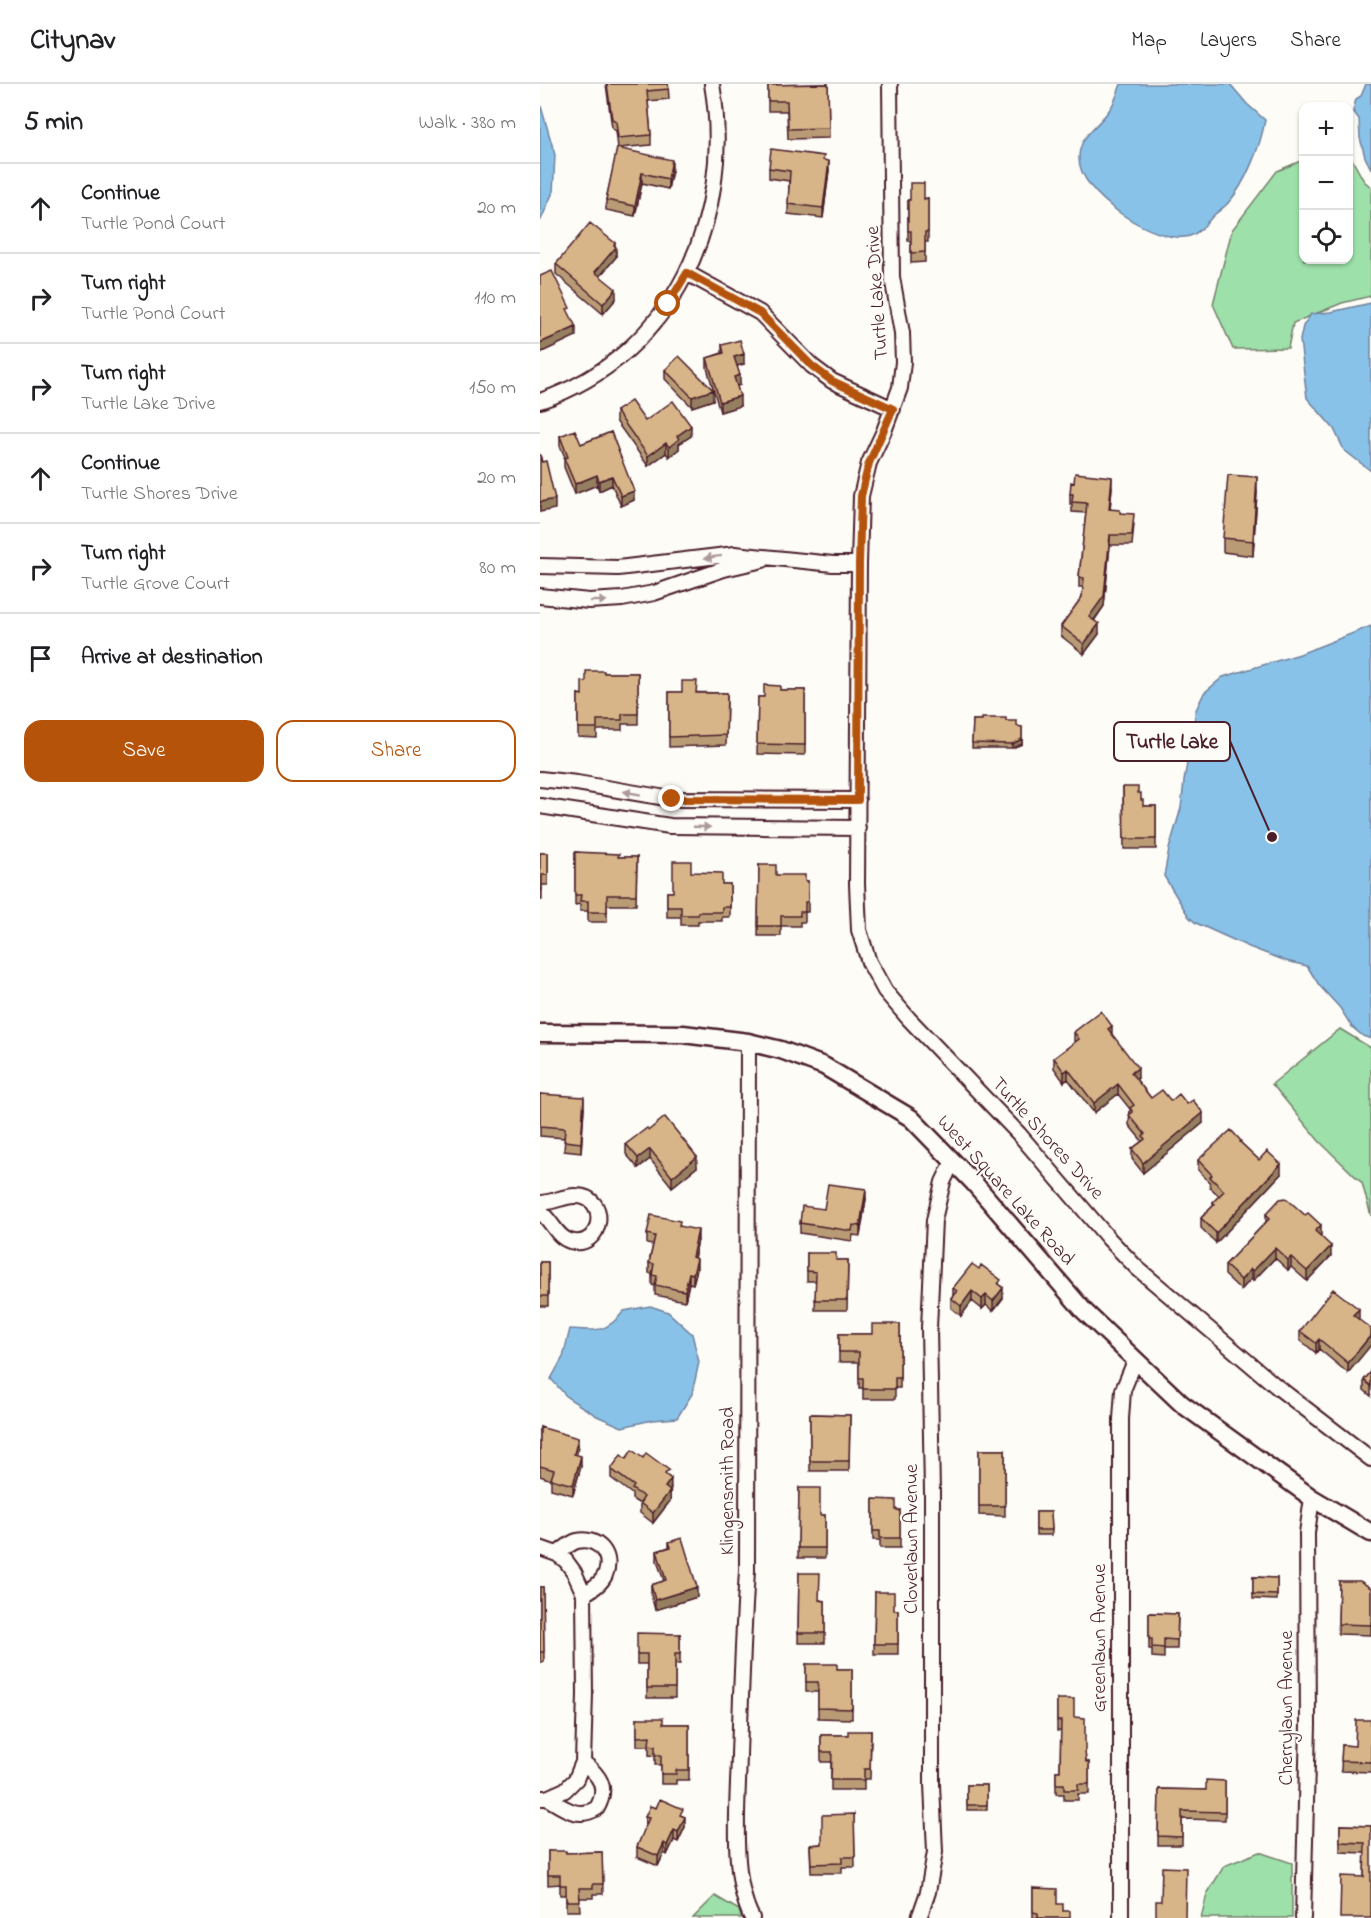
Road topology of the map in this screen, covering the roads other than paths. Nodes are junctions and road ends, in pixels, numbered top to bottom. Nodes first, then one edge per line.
1 (712, 84) edge
2 (890, 84) edge
3 (687, 273) junction
4 (540, 401) edge
5 (893, 409) junction
6 (771, 558) junction
7 (859, 564) junction
8 (540, 566) edge
9 (540, 596) edge
10 (858, 757) joint
11 (540, 779) edge
12 (672, 799) junction
13 (858, 800) junction
14 (540, 806) edge
15 (670, 826) junction
16 (858, 828) junction
17 (540, 1033) edge
18 (748, 1042) junction
19 (953, 1161) junction
20 (540, 1203) edge
21 (540, 1212) edge
22 (1135, 1361) junction
23 (1371, 1459) edge
24 (1312, 1498) junction
25 (1371, 1533) edge
26 (540, 1548) edge
27 (557, 1554) junction
28 (584, 1594) junction
29 (583, 1762) junction
30 (544, 1798) edge
31 (752, 1918) edge
32 (919, 1918) edge
33 (1121, 1918) edge
34 (1304, 1918) edge

1 - 3 street
2 - 5 street, Turtle Lake Drive
3 - 4 street
3 - 5 street
5 - 7 street, Turtle Lake Drive
6 - 7 street
6 -> 8 street
9 -> 6 street
7 - 10 street, Turtle Lake Drive
10 - 13 street, Turtle Shores Drive
12 -> 11 street
12 - 13 street
12 - 15 street
13 - 16 street, Turtle Shores Drive
14 - 15 street
15 -> 16 street
16 - 23 street, Turtle Shores Drive
17 - 18 street, West Square Lake Road
18 - 19 street, West Square Lake Road
18 - 31 street, Klingensmith Road
19 - 22 street, West Square Lake Road
19 - 32 street, Cloverlawn Avenue
20 - 21 street
22 - 24 street, West Square Lake Road
22 - 33 street, Greenlawn Avenue
24 - 25 street, West Square Lake Road
24 - 34 street, Cherrylawn Avenue
26 - 27 street
27 - 28 street
27 - 28 street
28 - 29 street
29 - 30 street
29 - 30 street

